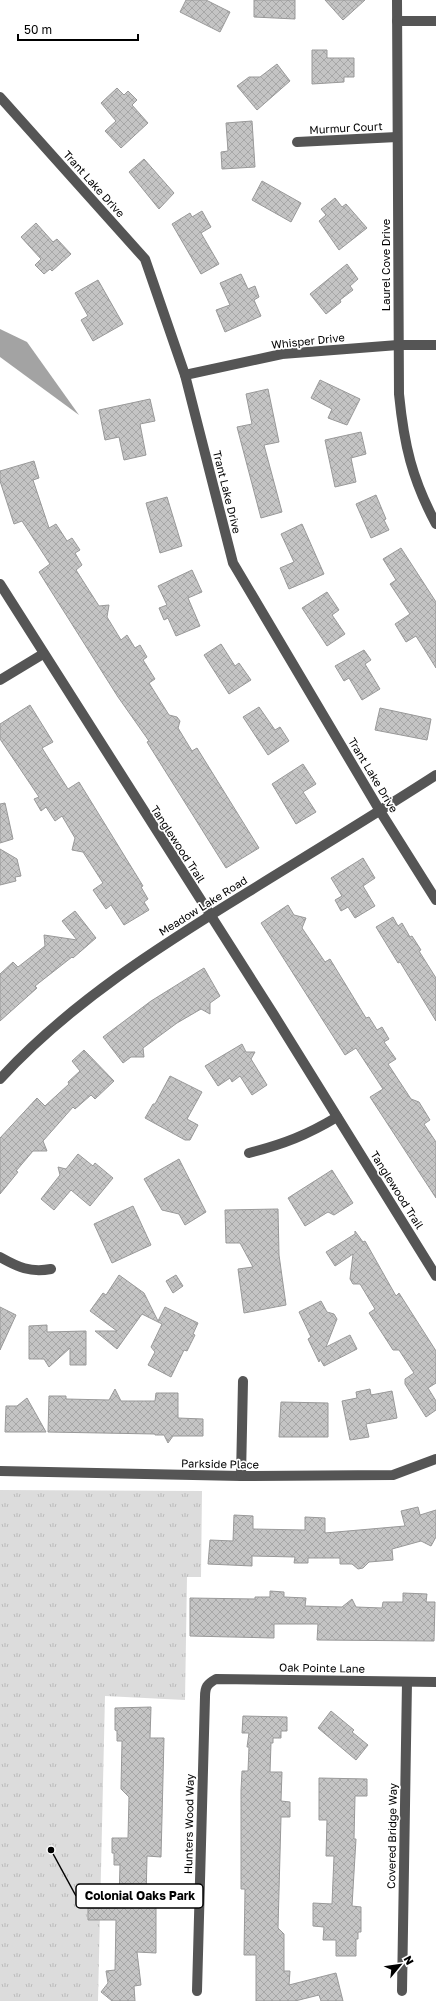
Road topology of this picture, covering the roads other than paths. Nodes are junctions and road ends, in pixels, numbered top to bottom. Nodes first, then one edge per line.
1 (397, 0) edge
2 (397, 20) junction
3 (436, 21) edge
4 (0, 97) edge
5 (398, 137) junction
6 (297, 142) dead end
7 (436, 344) edge
8 (398, 345) junction
9 (185, 375) junction
10 (436, 524) edge
11 (0, 584) edge
12 (43, 654) junction
13 (0, 680) edge
14 (436, 775) edge
15 (380, 811) junction
16 (436, 900) edge
17 (210, 915) junction
18 (0, 1079) edge
19 (337, 1117) junction
20 (250, 1153) dead end
21 (0, 1257) edge
22 (51, 1270) dead end
23 (436, 1276) edge
24 (243, 1381) dead end
25 (436, 1460) edge
26 (0, 1471) edge
27 (241, 1476) junction
28 (406, 1682) junction
29 (436, 1682) edge
30 (208, 1683) joint
31 (402, 1990) dead end
32 (197, 1991) dead end

1 - 2 street, Laurel Cove Drive
2 - 3 street
2 - 5 street, Laurel Cove Drive
4 - 9 street, Trant Lake Drive
5 - 6 street, Murmur Court
5 - 8 street, Laurel Cove Drive
7 - 8 street, Whisper Drive
8 - 9 street, Whisper Drive
8 - 10 street, Laurel Cove Drive
9 - 15 street, Trant Lake Drive
11 - 12 street, Tanglewood Trail
12 - 13 street
12 - 17 street, Tanglewood Trail
14 - 15 street, Meadow Lake Road
15 - 16 street, Trant Lake Drive
15 - 17 street, Meadow Lake Road
17 - 18 street, Meadow Lake Road
17 - 19 street, Tanglewood Trail
19 - 20 street
19 - 23 street, Tanglewood Trail
21 - 22 street
24 - 27 street
25 - 27 street, Parkside Place
26 - 27 street, Parkside Place
28 - 29 street, Oak Pointe Lane
28 - 30 street, Oak Pointe Lane
28 - 31 street, Covered Bridge Way
30 - 32 street, Hunters Wood Way

